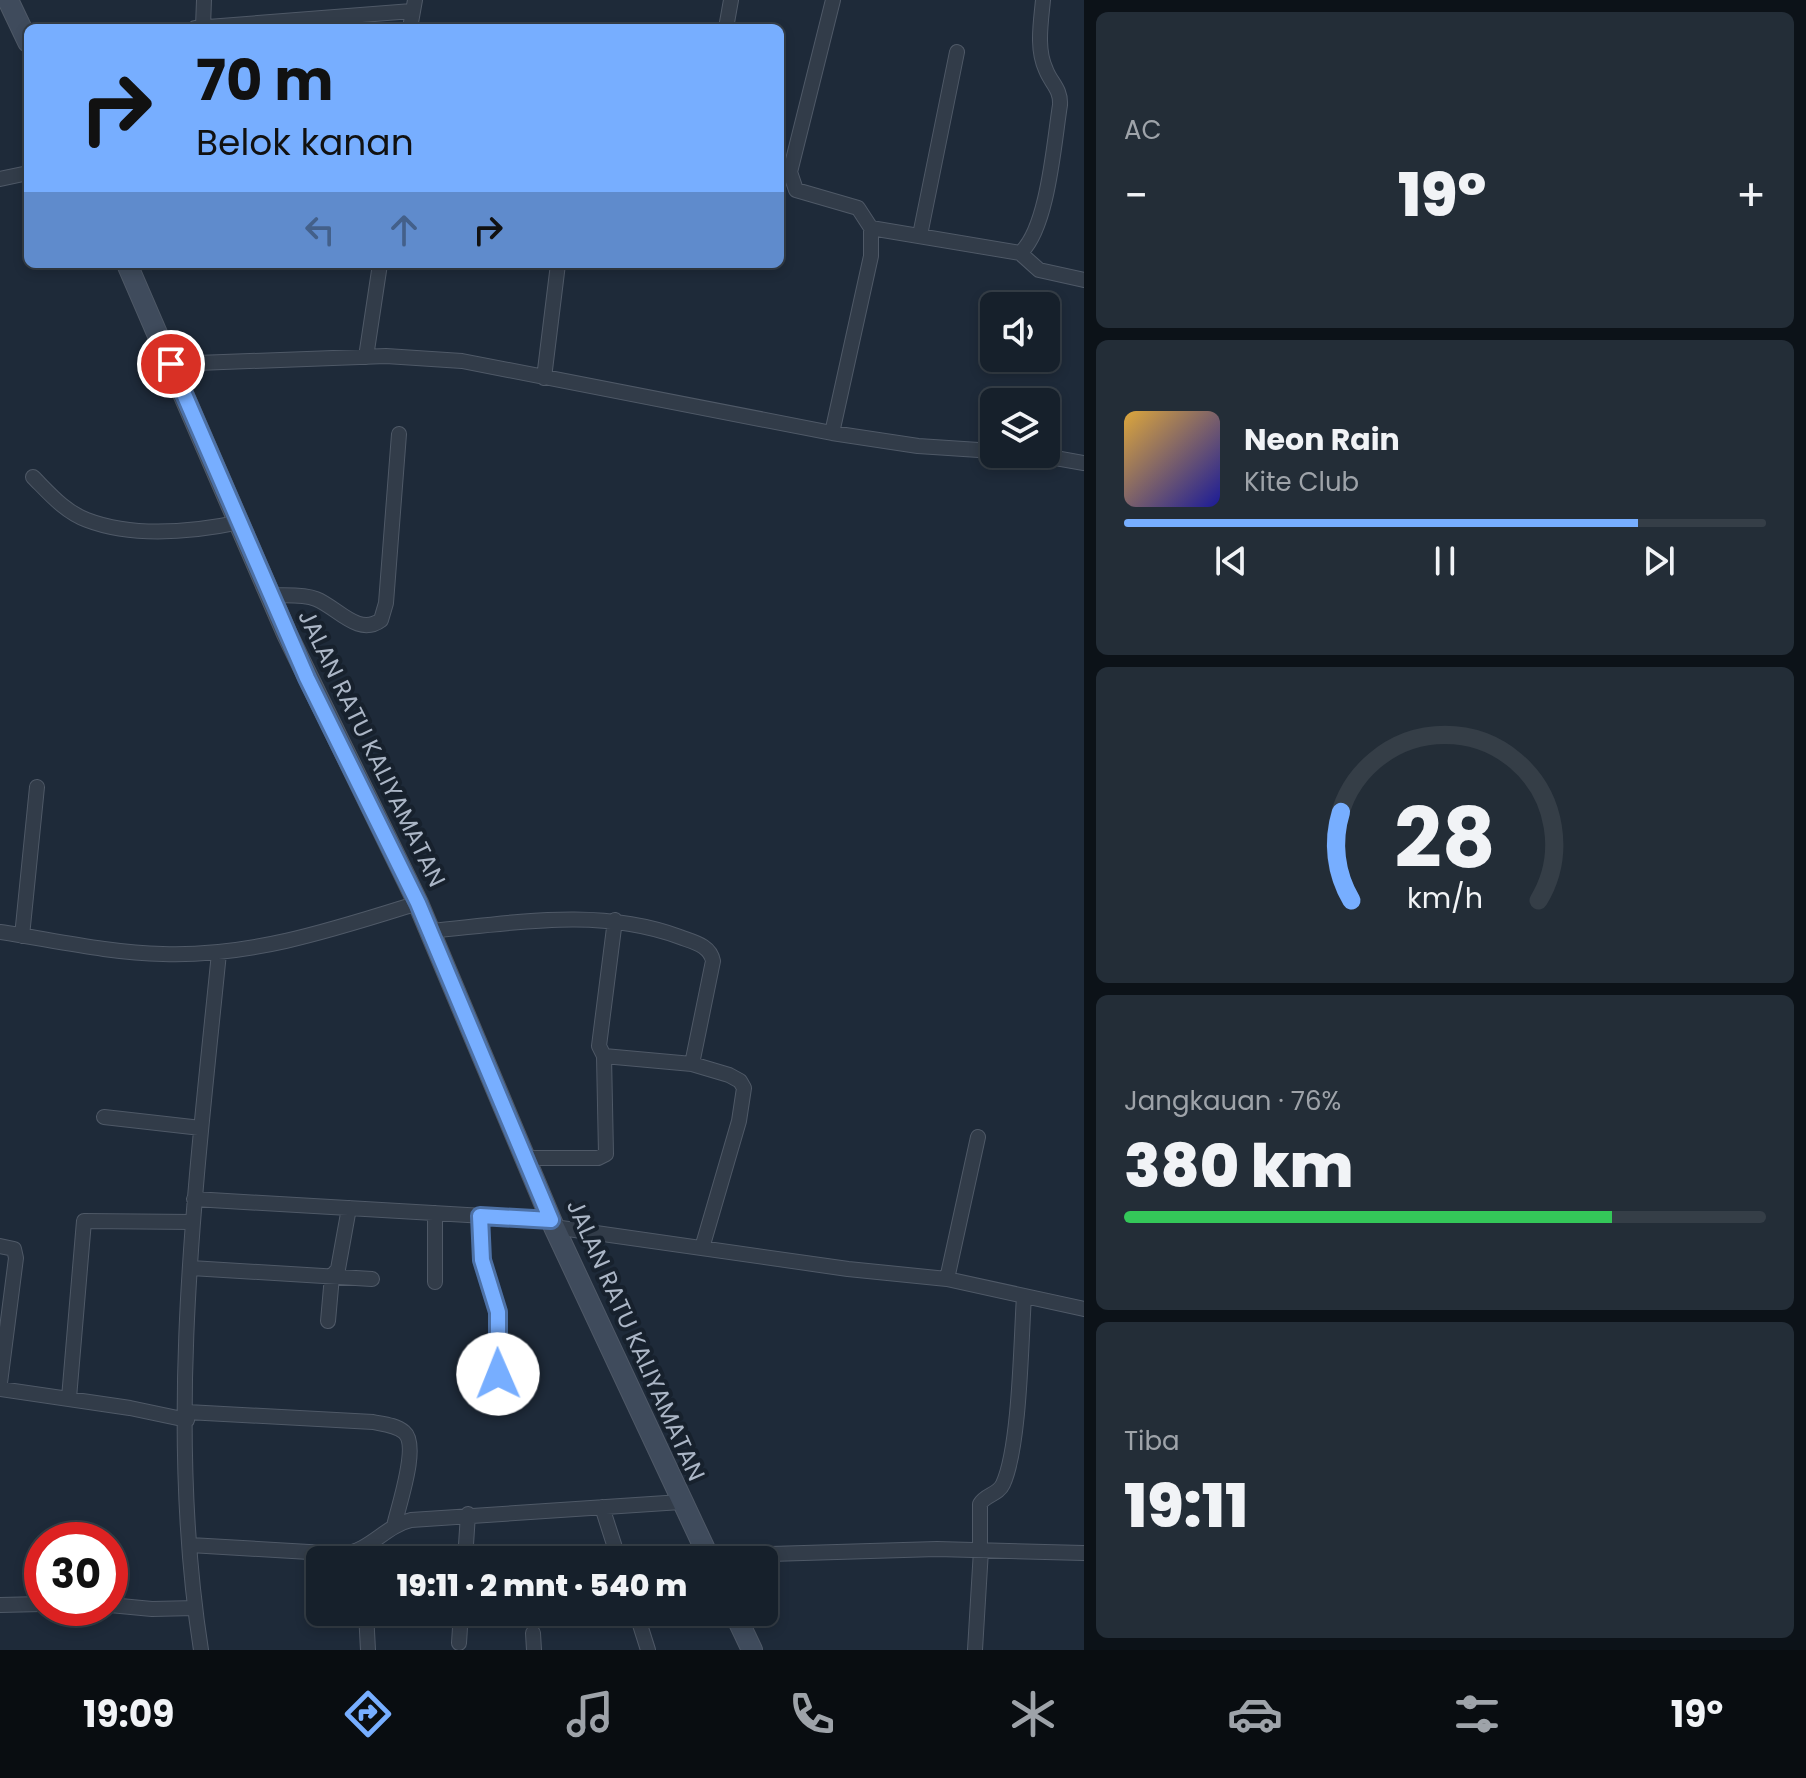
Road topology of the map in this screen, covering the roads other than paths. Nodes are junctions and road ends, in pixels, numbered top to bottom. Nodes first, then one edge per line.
1 (204, 0) edge
2 (731, 0) edge
3 (833, 0) edge
4 (1043, 0) edge
5 (414, 5) edge
6 (11, 6) edge
7 (203, 24) edge
8 (232, 24) edge
9 (727, 24) edge
10 (24, 34) edge
11 (957, 52) dead end
12 (24, 174) edge
13 (0, 179) edge
14 (786, 184) edge
15 (871, 228) junction
16 (920, 235) junction
17 (1020, 253) junction
18 (129, 268) edge
19 (379, 268) edge
20 (558, 268) edge
21 (1084, 280) edge
22 (366, 357) junction
23 (171, 364) junction
24 (544, 378) junction
25 (832, 433) junction
26 (399, 434) dead end
27 (980, 450) edge
28 (1060, 459) edge
29 (1084, 463) edge
30 (33, 477) dead end
31 (241, 522) junction
32 (270, 595) junction
33 (37, 787) dead end
34 (418, 903) junction
35 (615, 920) junction
36 (430, 931) junction
37 (0, 932) edge
38 (22, 936) junction
39 (219, 953) junction
40 (604, 1056) junction
41 (692, 1064) junction
42 (104, 1117) dead end
43 (201, 1128) junction
44 (978, 1137) dead end
45 (527, 1158) junction
46 (194, 1199) junction
47 (349, 1208) junction
48 (435, 1213) junction
49 (480, 1216) junction
50 (193, 1222) junction
51 (552, 1223) junction
52 (0, 1246) edge
53 (702, 1248) junction
54 (191, 1268) junction
55 (332, 1276) junction
56 (372, 1279) dead end
57 (947, 1279) junction
58 (435, 1282) dead end
59 (1024, 1296) junction
60 (1084, 1309) edge
61 (328, 1321) dead end
62 (498, 1374) dead end
63 (0, 1383) edge
64 (0, 1389) edge
65 (69, 1398) junction
66 (187, 1416) junction
67 (681, 1502) junction
68 (602, 1507) junction
69 (468, 1514) junction
70 (394, 1526) junction
71 (190, 1545) junction
72 (372, 1546) edge
73 (466, 1546) edge
74 (615, 1546) edge
75 (703, 1546) edge
76 (980, 1550) junction
77 (1084, 1553) edge
78 (306, 1554) edge
79 (778, 1556) edge
80 (24, 1604) edge
81 (0, 1605) edge
82 (128, 1607) edge
83 (195, 1608) junction
84 (367, 1626) edge
85 (460, 1626) edge
86 (640, 1626) edge
87 (741, 1626) edge
88 (533, 1633) dead end
89 (459, 1643) dead end
90 (201, 1650) edge
91 (368, 1650) edge
92 (534, 1650) edge
93 (648, 1650) edge
94 (752, 1650) edge
95 (975, 1650) edge

1 - 7 street
2 - 9 street
3 - 14 street
4 - 17 street
5 - 8 street
6 - 10 main road
11 - 16 street
12 - 13 street
14 - 15 street
15 - 16 street
15 - 25 street
16 - 17 street
17 - 21 street
18 - 23 main road, JALAN RATU KALIYAMATAN
19 - 22 street
20 - 24 street
22 - 23 street
22 - 24 street
23 - 31 main road, JALAN RATU KALIYAMATAN
24 - 25 street
25 - 27 street
26 - 32 street
28 - 29 street
30 - 31 street
31 - 32 main road, JALAN RATU KALIYAMATAN
32 - 34 main road, JALAN RATU KALIYAMATAN
33 - 38 street
34 - 36 main road, JALAN RATU KALIYAMATAN
34 - 39 street
35 - 36 street
35 - 40 street
35 - 41 street
36 - 45 main road, JALAN RATU KALIYAMATAN
37 - 38 street
38 - 39 street
39 - 43 street
40 - 41 street
40 - 45 street
41 - 53 street
42 - 43 street
43 - 46 street
44 - 57 street
45 - 51 main road, JALAN RATU KALIYAMATAN
46 - 47 street
46 - 50 street
47 - 48 street
47 - 55 street
48 - 49 street
48 - 58 street
49 - 51 street
49 - 62 street
50 - 54 street
50 - 65 street
51 - 53 street
51 - 67 main road, JALAN RATU KALIYAMATAN
52 - 63 street
53 - 57 street
54 - 55 street
54 - 66 street
55 - 56 street
55 - 61 street
57 - 59 street
59 - 60 street
59 - 76 street
64 - 65 street
65 - 66 street
66 - 70 street
66 - 71 street
67 - 68 street
67 - 75 main road, JALAN RATU KALIYAMATAN
68 - 69 street
68 - 74 street
69 - 70 street
69 - 73 street
70 - 72 street
71 - 78 street
71 - 83 street
76 - 77 street
76 - 79 street
76 - 95 street
80 - 81 street
82 - 83 street
83 - 90 street
84 - 91 street
85 - 89 street
86 - 93 street
87 - 94 main road
88 - 92 street

